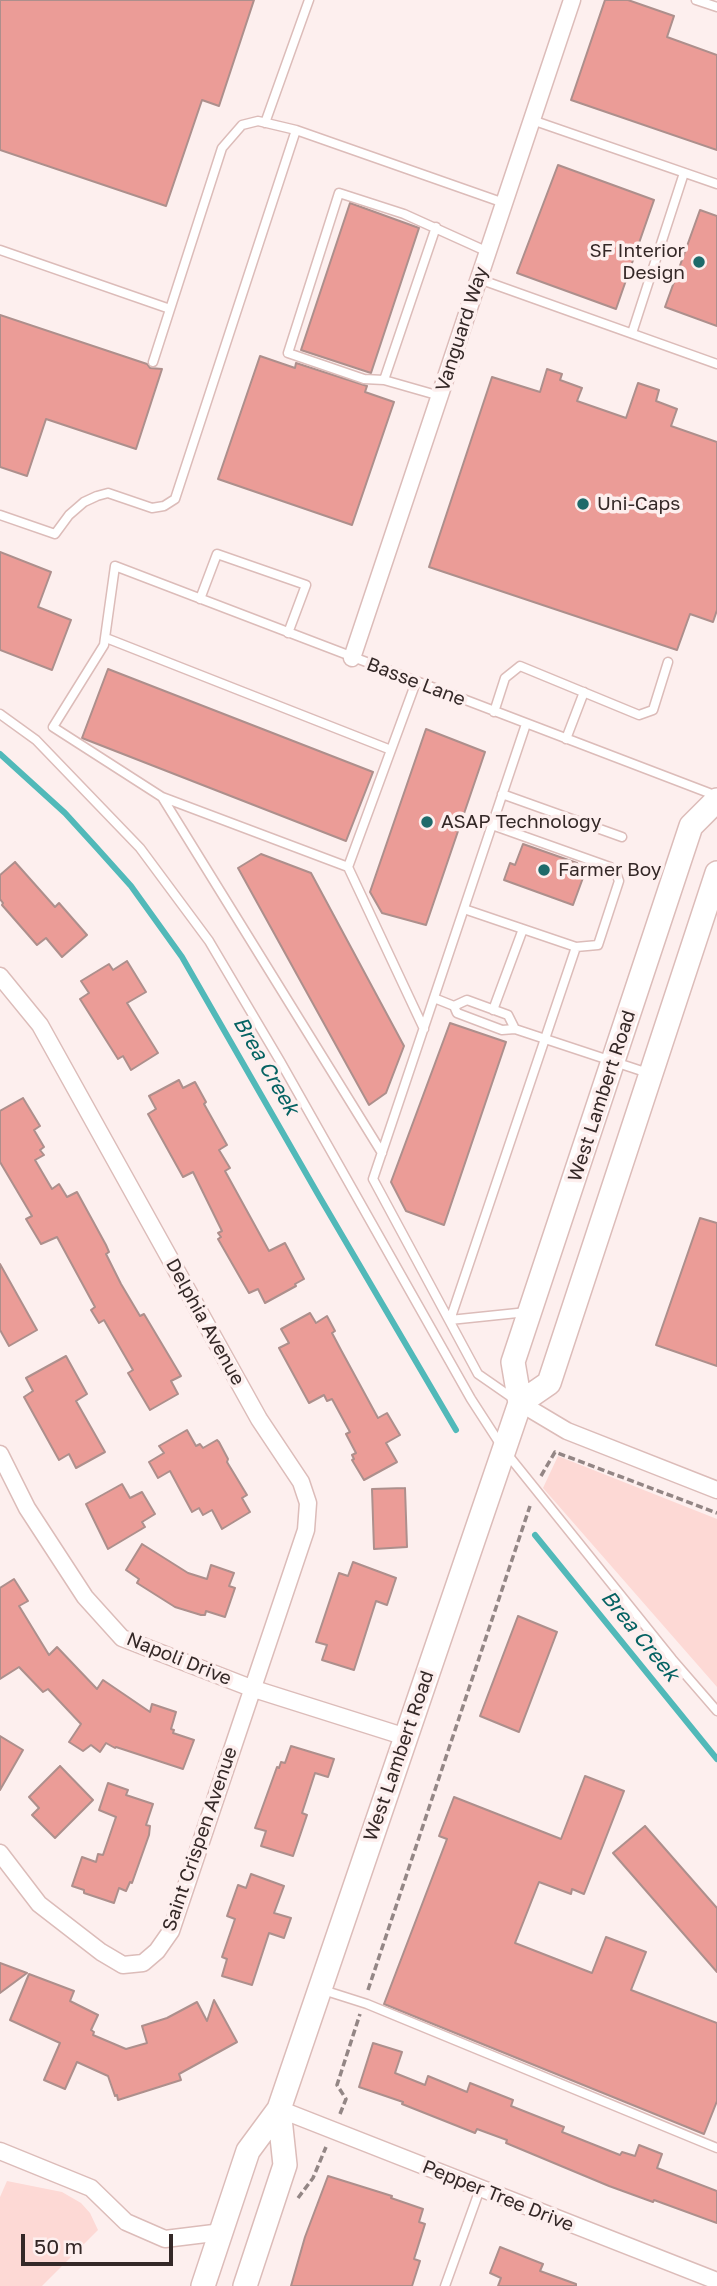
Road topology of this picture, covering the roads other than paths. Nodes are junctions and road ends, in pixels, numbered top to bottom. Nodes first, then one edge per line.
1 (309, 0) edge
2 (572, 0) edge
3 (696, 0) edge
4 (717, 7) edge
5 (532, 120) junction
6 (265, 123) junction
7 (296, 130) junction
8 (684, 173) junction
9 (717, 184) edge
10 (504, 203) junction
11 (436, 227) junction
12 (0, 250) edge
13 (488, 252) junction
14 (479, 279) junction
15 (170, 309) junction
16 (632, 333) junction
17 (153, 362) dead end
18 (717, 364) edge
19 (384, 380) junction
20 (440, 396) junction
21 (0, 515) edge
22 (200, 599) junction
23 (288, 633) junction
24 (106, 638) junction
25 (352, 658) junction
26 (668, 662) dead end
27 (416, 682) junction
28 (584, 692) junction
29 (494, 712) junction
30 (0, 715) edge
31 (526, 724) junction
32 (566, 739) junction
33 (391, 750) junction
34 (502, 794) junction
35 (162, 797) junction
36 (717, 798) edge
37 (492, 825) junction
38 (622, 837) dead end
39 (348, 867) junction
40 (717, 873) edge
41 (464, 909) junction
42 (523, 929) junction
43 (576, 947) junction
44 (0, 976) edge
45 (434, 998) junction
46 (454, 1006) junction
47 (493, 1010) junction
48 (424, 1029) junction
49 (515, 1029) junction
50 (544, 1038) junction
51 (613, 1061) junction
52 (650, 1073) junction
53 (382, 1153) junction
54 (530, 1311) junction
55 (450, 1320) junction
56 (520, 1403) junction
57 (504, 1450) junction
58 (0, 1454) edge
59 (717, 1490) edge
60 (251, 1688) junction
61 (717, 1711) edge
62 (406, 1737) junction
63 (0, 1853) edge
64 (321, 1989) junction
65 (279, 2109) junction
66 (717, 2148) edge
67 (0, 2151) edge
68 (480, 2189) junction
69 (222, 2232) junction
70 (717, 2281) edge
71 (203, 2286) edge
72 (245, 2286) edge
73 (445, 2286) edge

1 - 6 lane
2 - 5 street, Vanguard Way
3 - 4 lane
5 - 8 lane
5 - 10 street, Vanguard Way
6 - 7 lane
6 - 15 lane
7 - 10 lane
7 - 21 lane
8 - 9 lane
8 - 16 lane
10 - 13 street, Vanguard Way
11 - 13 lane
11 - 19 lane
11 - 19 lane
12 - 15 lane
13 - 14 street, Vanguard Way
14 - 16 lane
14 - 20 street, Vanguard Way
15 - 17 lane
16 - 18 lane
19 - 20 lane
20 - 25 street, Vanguard Way
22 - 23 lane, Basse Lane
22 - 23 lane
22 - 24 lane, Basse Lane
23 - 25 lane, Basse Lane
24 - 33 lane
24 - 35 lane
25 - 27 lane, Basse Lane
26 - 28 lane
27 - 29 lane, Basse Lane
27 - 33 lane
28 - 29 lane
28 - 32 lane
29 - 31 lane, Basse Lane
30 - 57 lane
31 - 32 lane, Basse Lane
31 - 34 lane
32 - 36 lane, Basse Lane
33 - 39 lane
34 - 37 lane
34 - 38 lane
35 - 39 lane
35 - 53 lane
36 - 51 main road, West Lambert Road
37 - 41 lane
37 - 43 lane
39 - 48 lane
40 - 52 main road, West Lambert Road
41 - 42 lane
41 - 45 lane
42 - 43 lane
42 - 47 lane
43 - 50 lane
44 - 60 street, Delphia Avenue
45 - 46 lane
45 - 48 lane
46 - 47 lane
46 - 49 lane
47 - 49 lane
48 - 53 lane
49 - 50 lane
50 - 51 lane
50 - 55 lane
51 - 52 lane
51 - 54 main road, West Lambert Road
52 - 56 main road, West Lambert Road
53 - 55 lane
54 - 55 lane
54 - 56 main road, West Lambert Road
55 - 56 lane
56 - 57 main road, West Lambert Road
56 - 59 street
57 - 61 lane
57 - 62 main road, West Lambert Road
58 - 60 street, Napoli Drive
60 - 62 street, Napoli Drive
60 - 63 street, Saint Crispen Avenue
62 - 64 main road, West Lambert Road
64 - 65 main road, West Lambert Road
64 - 66 lane
65 - 68 street, Pepper Tree Drive
65 - 69 main road, West Lambert Road
65 - 72 main road, West Lambert Road
67 - 69 street
68 - 70 street, Pepper Tree Drive
68 - 73 lane
69 - 71 main road, West Lambert Road

